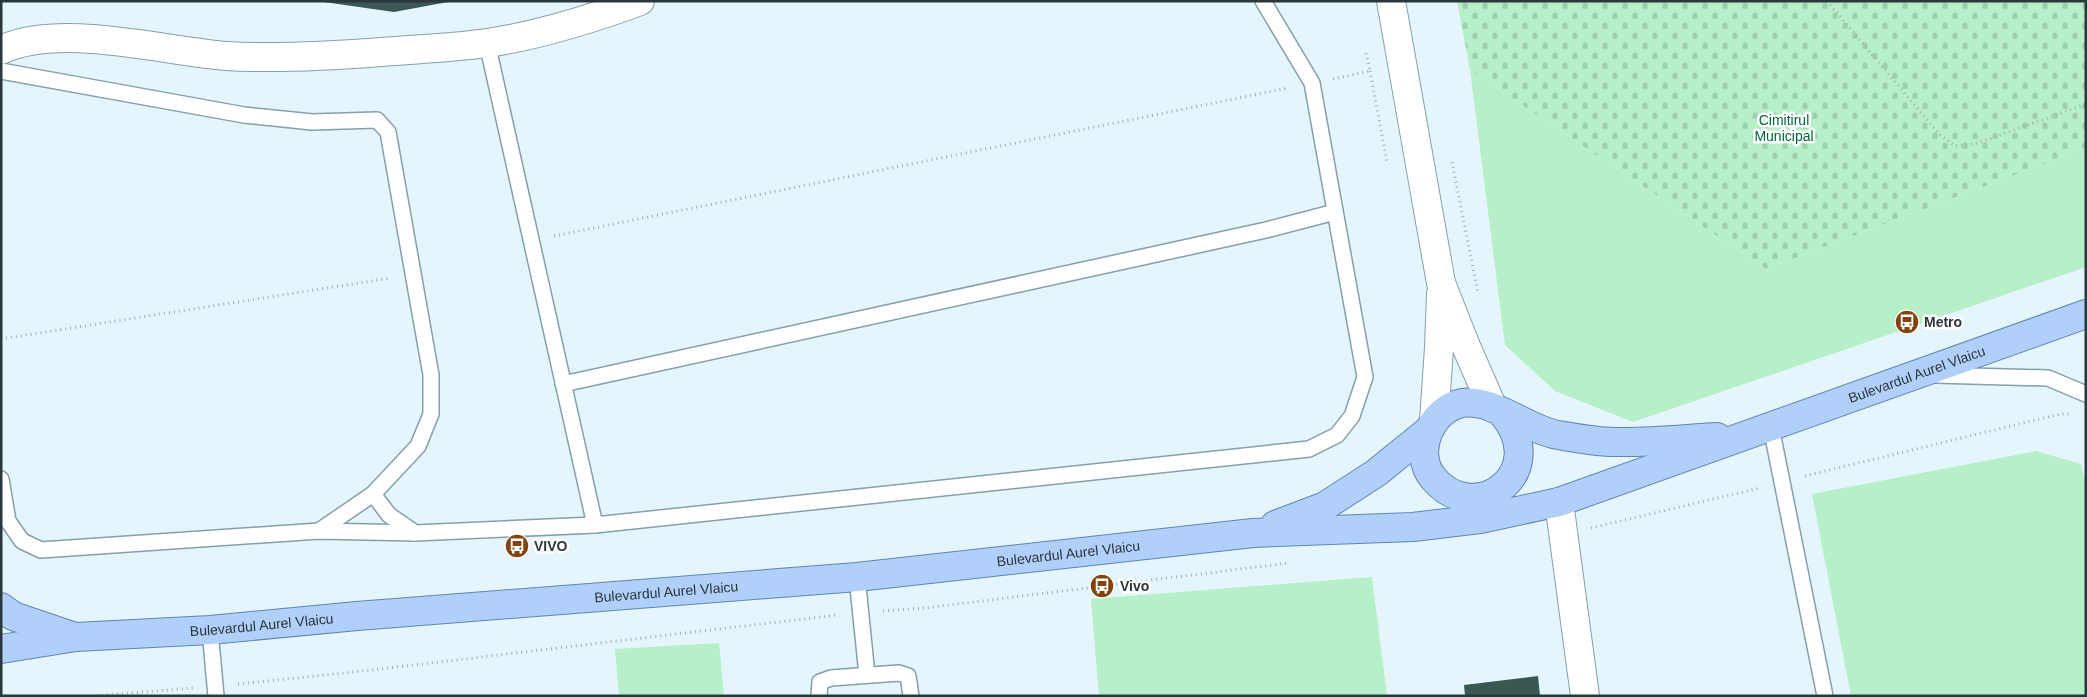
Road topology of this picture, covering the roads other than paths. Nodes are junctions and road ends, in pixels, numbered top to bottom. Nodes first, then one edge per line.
1 (640, 1) edge
2 (1263, 1) edge
3 (1377, 1) edge
4 (1391, 1) edge
5 (487, 43) junction
6 (1398, 48) junction
7 (1, 50) edge
8 (1, 71) edge
9 (1335, 212) junction
10 (1441, 283) junction
11 (2086, 314) edge
12 (1916, 375) junction
13 (564, 384) junction
14 (2086, 394) edge
15 (1497, 410) junction
16 (1431, 426) junction
17 (1760, 431) junction
18 (1, 479) edge
19 (1507, 482) junction
20 (1451, 493) junction
21 (373, 494) junction
22 (1558, 502) junction
23 (595, 525) junction
24 (1413, 527) junction
25 (319, 530) junction
26 (415, 533) junction
27 (1254, 533) junction
28 (857, 577) junction
29 (1, 608) edge
30 (210, 630) junction
31 (76, 638) junction
32 (1, 649) edge
33 (867, 675) junction
34 (216, 691) edge
35 (819, 696) edge
36 (911, 696) edge
37 (1586, 696) edge
38 (1825, 696) edge

1 - 5 street
2 - 9 lane
3 - 6 lane
4 - 6 street
5 - 7 street
5 - 13 lane
6 - 10 street
8 - 21 lane
9 - 13 lane
9 - 23 lane
10 - 15 street
10 - 16 street
11 - 12 main road, Bulevardul Aurel Vlaicu
12 - 14 lane
12 - 17 main road, Bulevardul Aurel Vlaicu
13 - 23 lane
15 - 16 main road, Bulevardul Aurel Vlaicu
15 - 17 main road, Bulevardul Aurel Vlaicu
15 - 19 main road
16 - 20 main road
16 - 27 main road, Bulevardul Aurel Vlaicu
17 - 22 main road, Bulevardul Aurel Vlaicu
17 - 38 lane
18 - 25 lane
19 - 20 main road
19 - 22 main road
20 - 24 main road
21 - 25 lane
21 - 26 lane
22 - 24 main road, Bulevardul Aurel Vlaicu
22 - 37 street
23 - 26 lane
24 - 27 main road, Bulevardul Aurel Vlaicu
25 - 26 lane
27 - 28 main road, Bulevardul Aurel Vlaicu
28 - 30 main road, Bulevardul Aurel Vlaicu
28 - 33 lane
29 - 31 main road, Bulevardul Aurel Vlaicu
30 - 31 main road, Bulevardul Aurel Vlaicu
30 - 34 lane
31 - 32 main road, Bulevardul Aurel Vlaicu
33 - 35 lane
33 - 36 lane

